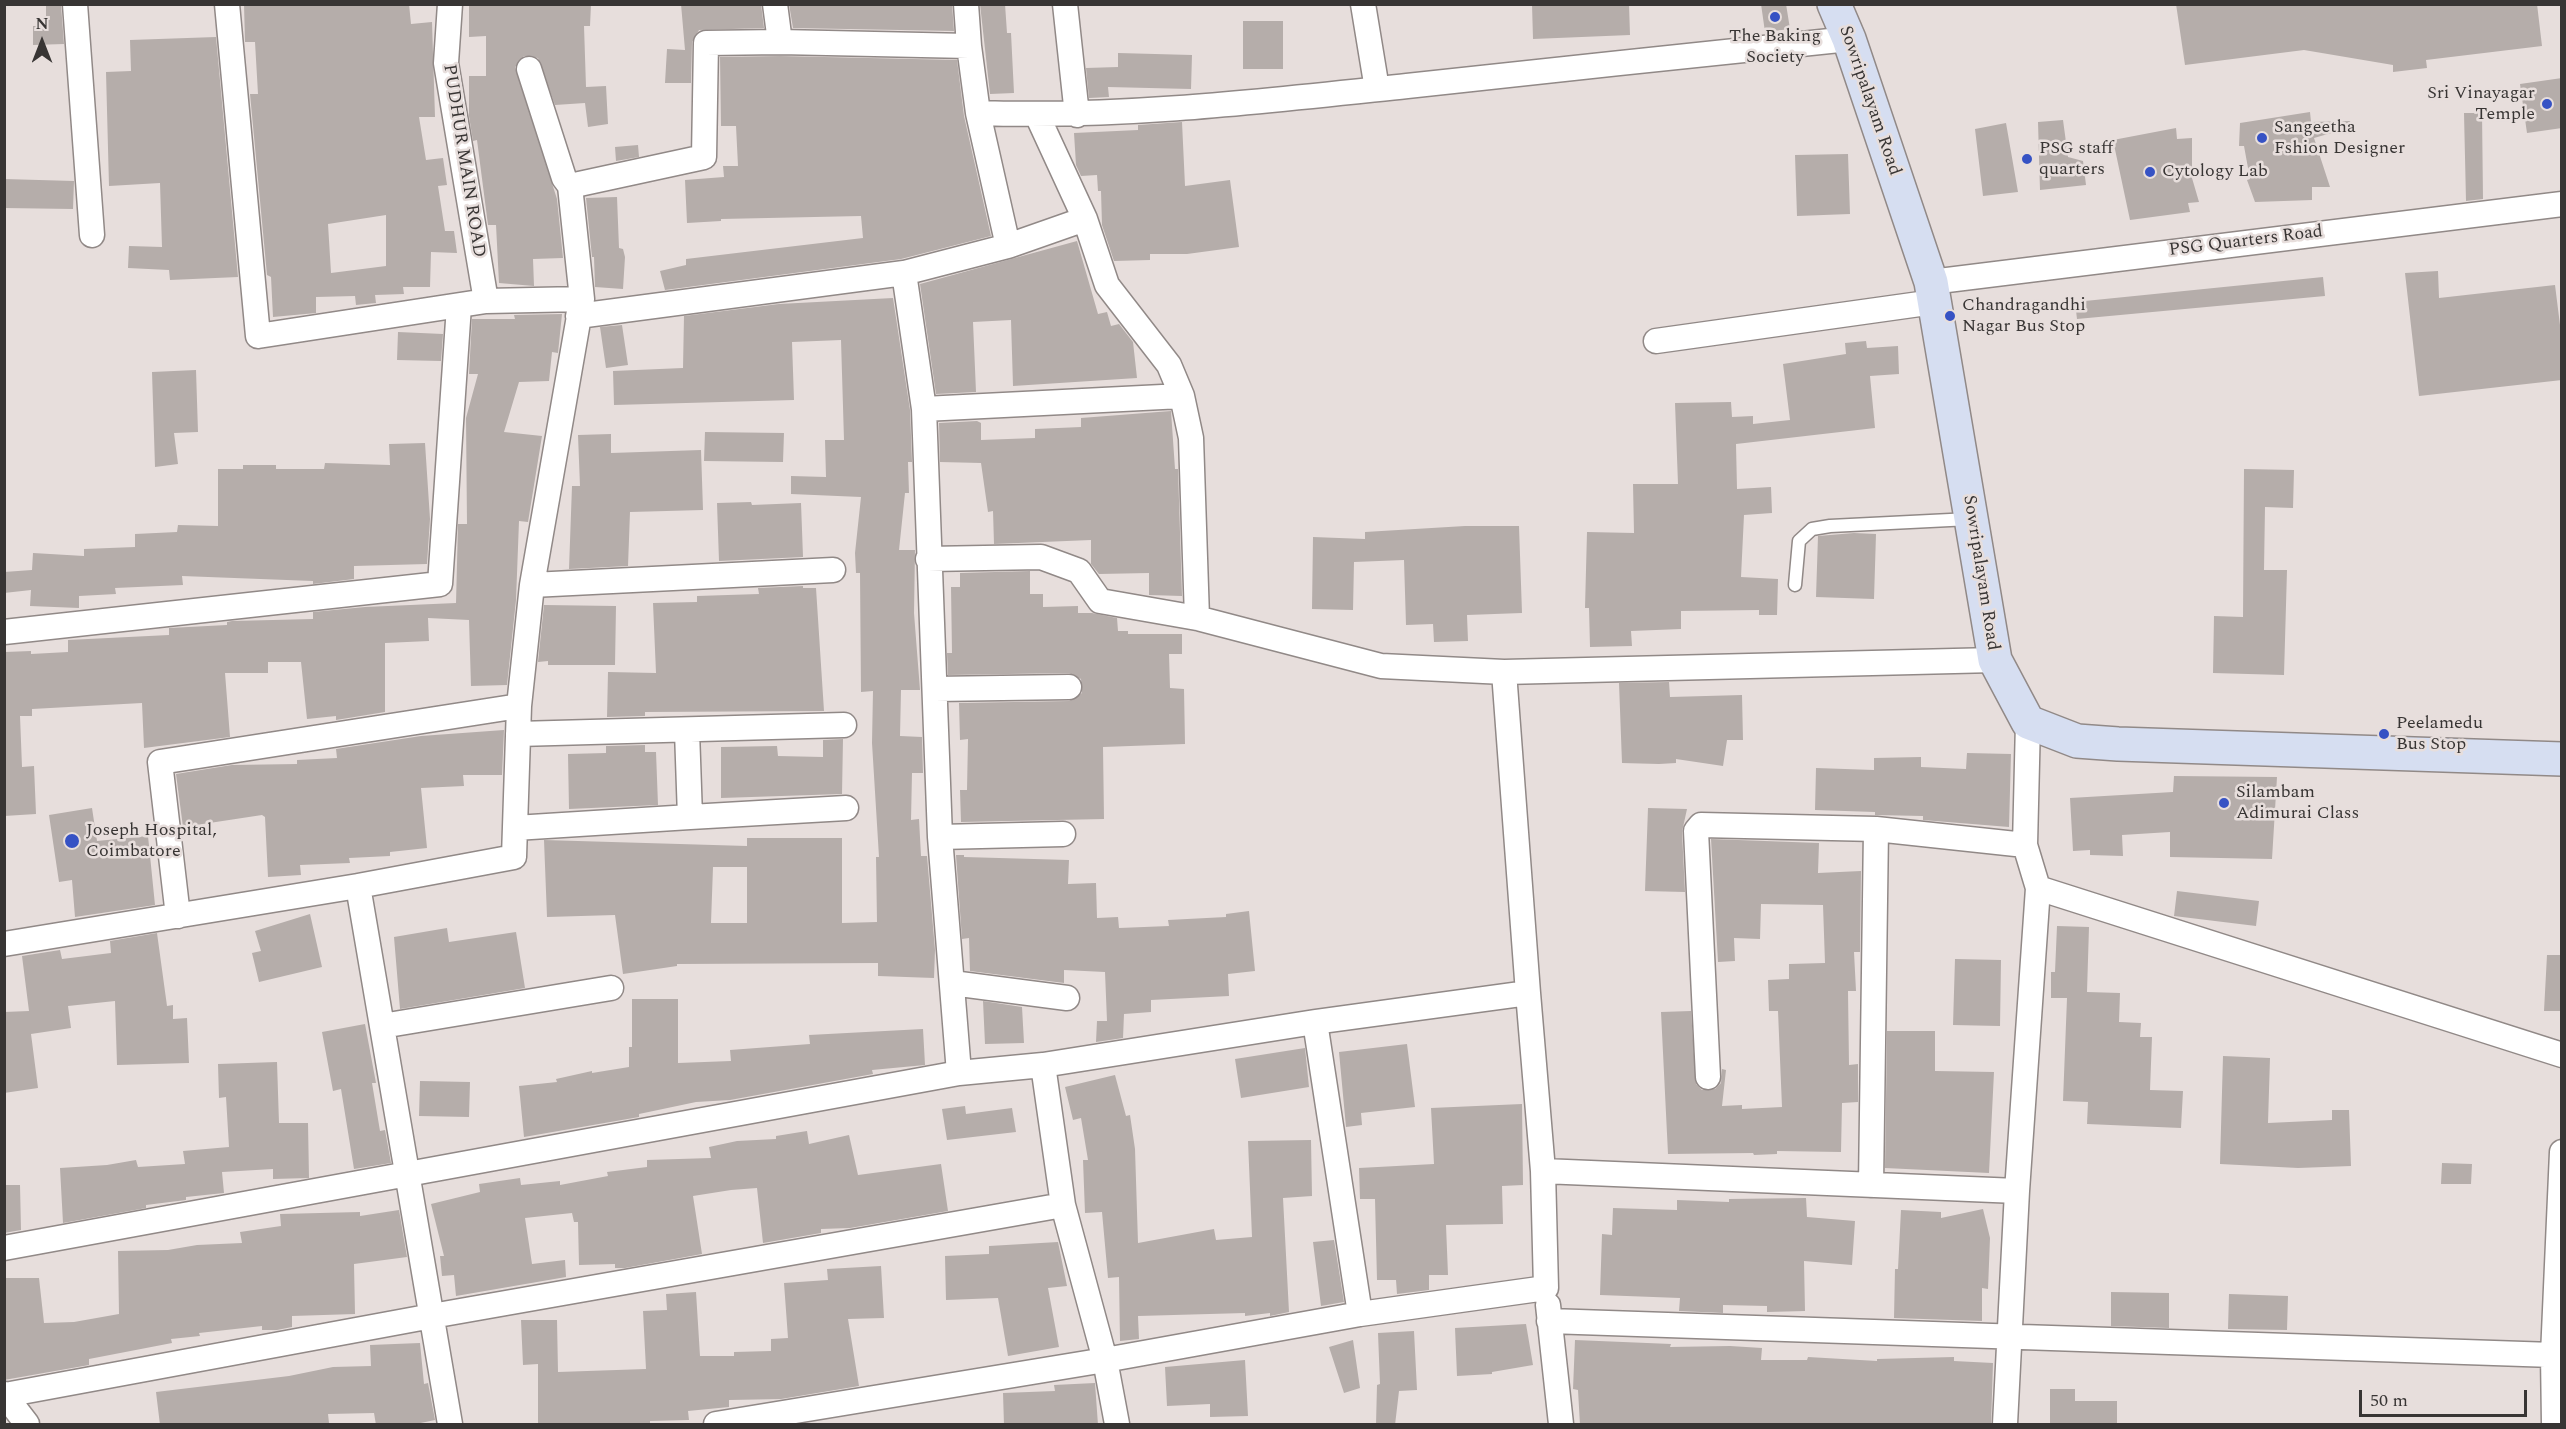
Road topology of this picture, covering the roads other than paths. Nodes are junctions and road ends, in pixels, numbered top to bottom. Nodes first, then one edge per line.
1 (75, 4) edge
2 (227, 4) edge
3 (450, 4) edge
4 (775, 4) edge
5 (966, 4) edge
6 (1065, 4) edge
7 (1364, 4) edge
8 (1834, 4) edge
9 (1849, 39) junction
10 (780, 42) junction
11 (969, 46) junction
12 (529, 69) dead end
13 (1377, 89) junction
14 (978, 113) junction
15 (1037, 115) junction
16 (1077, 115) junction
17 (570, 186) junction
18 (2562, 204) edge
19 (1085, 219) junction
20 (92, 235) dead end
21 (1008, 246) junction
22 (904, 273) junction
23 (1933, 292) junction
24 (472, 304) junction
25 (580, 307) junction
26 (1656, 340) dead end
27 (1182, 396) junction
28 (924, 409) junction
29 (1971, 519) junction
30 (928, 559) junction
31 (833, 570) dead end
32 (532, 585) junction
33 (1795, 585) dead end
34 (1197, 618) junction
35 (4, 632) edge
36 (1995, 660) junction
37 (1504, 672) junction
38 (1069, 687) dead end
39 (935, 689) junction
40 (519, 706) junction
41 (2028, 722) junction
42 (844, 725) dead end
43 (687, 731) junction
44 (518, 734) junction
45 (2562, 759) edge
46 (846, 808) dead end
47 (690, 816) junction
48 (515, 828) junction
49 (1876, 829) junction
50 (1063, 834) dead end
51 (940, 837) junction
52 (2025, 845) junction
53 (358, 886) junction
54 (2038, 888) junction
55 (178, 916) junction
56 (4, 944) edge
57 (952, 983) junction
58 (611, 988) dead end
59 (1528, 993) junction
60 (1067, 998) dead end
61 (1315, 1022) junction
62 (382, 1026) junction
63 (2562, 1055) edge
64 (1043, 1065) junction
65 (959, 1073) junction
66 (1708, 1077) dead end
67 (2562, 1152) edge
68 (1543, 1171) junction
69 (408, 1175) junction
70 (1871, 1185) junction
71 (2017, 1191) junction
72 (1063, 1205) junction
73 (4, 1248) edge
74 (1546, 1288) junction
75 (1360, 1314) junction
76 (432, 1316) junction
77 (1549, 1321) junction
78 (2009, 1336) junction
79 (2553, 1355) junction
80 (1105, 1360) junction
81 (5, 1395) edge
82 (27, 1425) edge
83 (450, 1425) edge
84 (717, 1425) edge
85 (1117, 1425) edge
86 (1561, 1425) edge
87 (2005, 1425) edge
88 (2554, 1425) edge

1 - 20 street
2 - 24 street
3 - 24 street, PUDHUR MAIN ROAD
4 - 10 street
5 - 11 street
6 - 16 street
7 - 13 street
8 - 9 street, Sowripalayam Road
9 - 13 street
9 - 23 street, Sowripalayam Road
10 - 11 street
10 - 17 street
11 - 14 street
12 - 17 street
13 - 16 street
14 - 15 street
14 - 21 street
15 - 16 street
15 - 19 street
17 - 25 street
18 - 23 street, PSG Quarters Road
19 - 21 street
19 - 27 street
21 - 22 street
22 - 25 street
22 - 28 street
23 - 26 street, PSG Quarters Road
23 - 29 street, Sowripalayam Road
24 - 25 street
24 - 35 street, PUDHUR MAIN ROAD
25 - 32 street
27 - 28 street
27 - 34 street
28 - 30 street
29 - 33 lane
29 - 36 street, Sowripalayam Road
30 - 34 street
30 - 39 street
31 - 32 street
32 - 40 street
34 - 37 street
36 - 37 street
36 - 41 street, Sowripalayam Road
37 - 59 street
38 - 39 street
39 - 51 street
40 - 44 street
40 - 55 street
41 - 45 street
41 - 52 street
42 - 43 street
43 - 44 street
43 - 47 street
44 - 48 street
46 - 47 street
47 - 48 street
48 - 53 street
49 - 52 street
49 - 66 street
49 - 70 street
50 - 51 street
51 - 57 street
52 - 54 street
53 - 55 street
53 - 62 street
54 - 63 street
54 - 71 street
55 - 56 street
57 - 60 street
57 - 65 street
58 - 62 street
59 - 61 street
59 - 68 street
61 - 64 street
61 - 75 street
62 - 69 street
64 - 65 street
64 - 72 street
65 - 69 street
67 - 79 street
68 - 70 street
68 - 74 street
69 - 73 street
69 - 76 street
70 - 71 street
71 - 78 street
72 - 76 street
72 - 80 street
74 - 75 street
74 - 77 street
75 - 80 street
76 - 81 street
76 - 83 street
77 - 78 street
77 - 86 street
78 - 79 street
78 - 87 street
79 - 88 street
80 - 84 street
80 - 85 street
81 - 82 street

